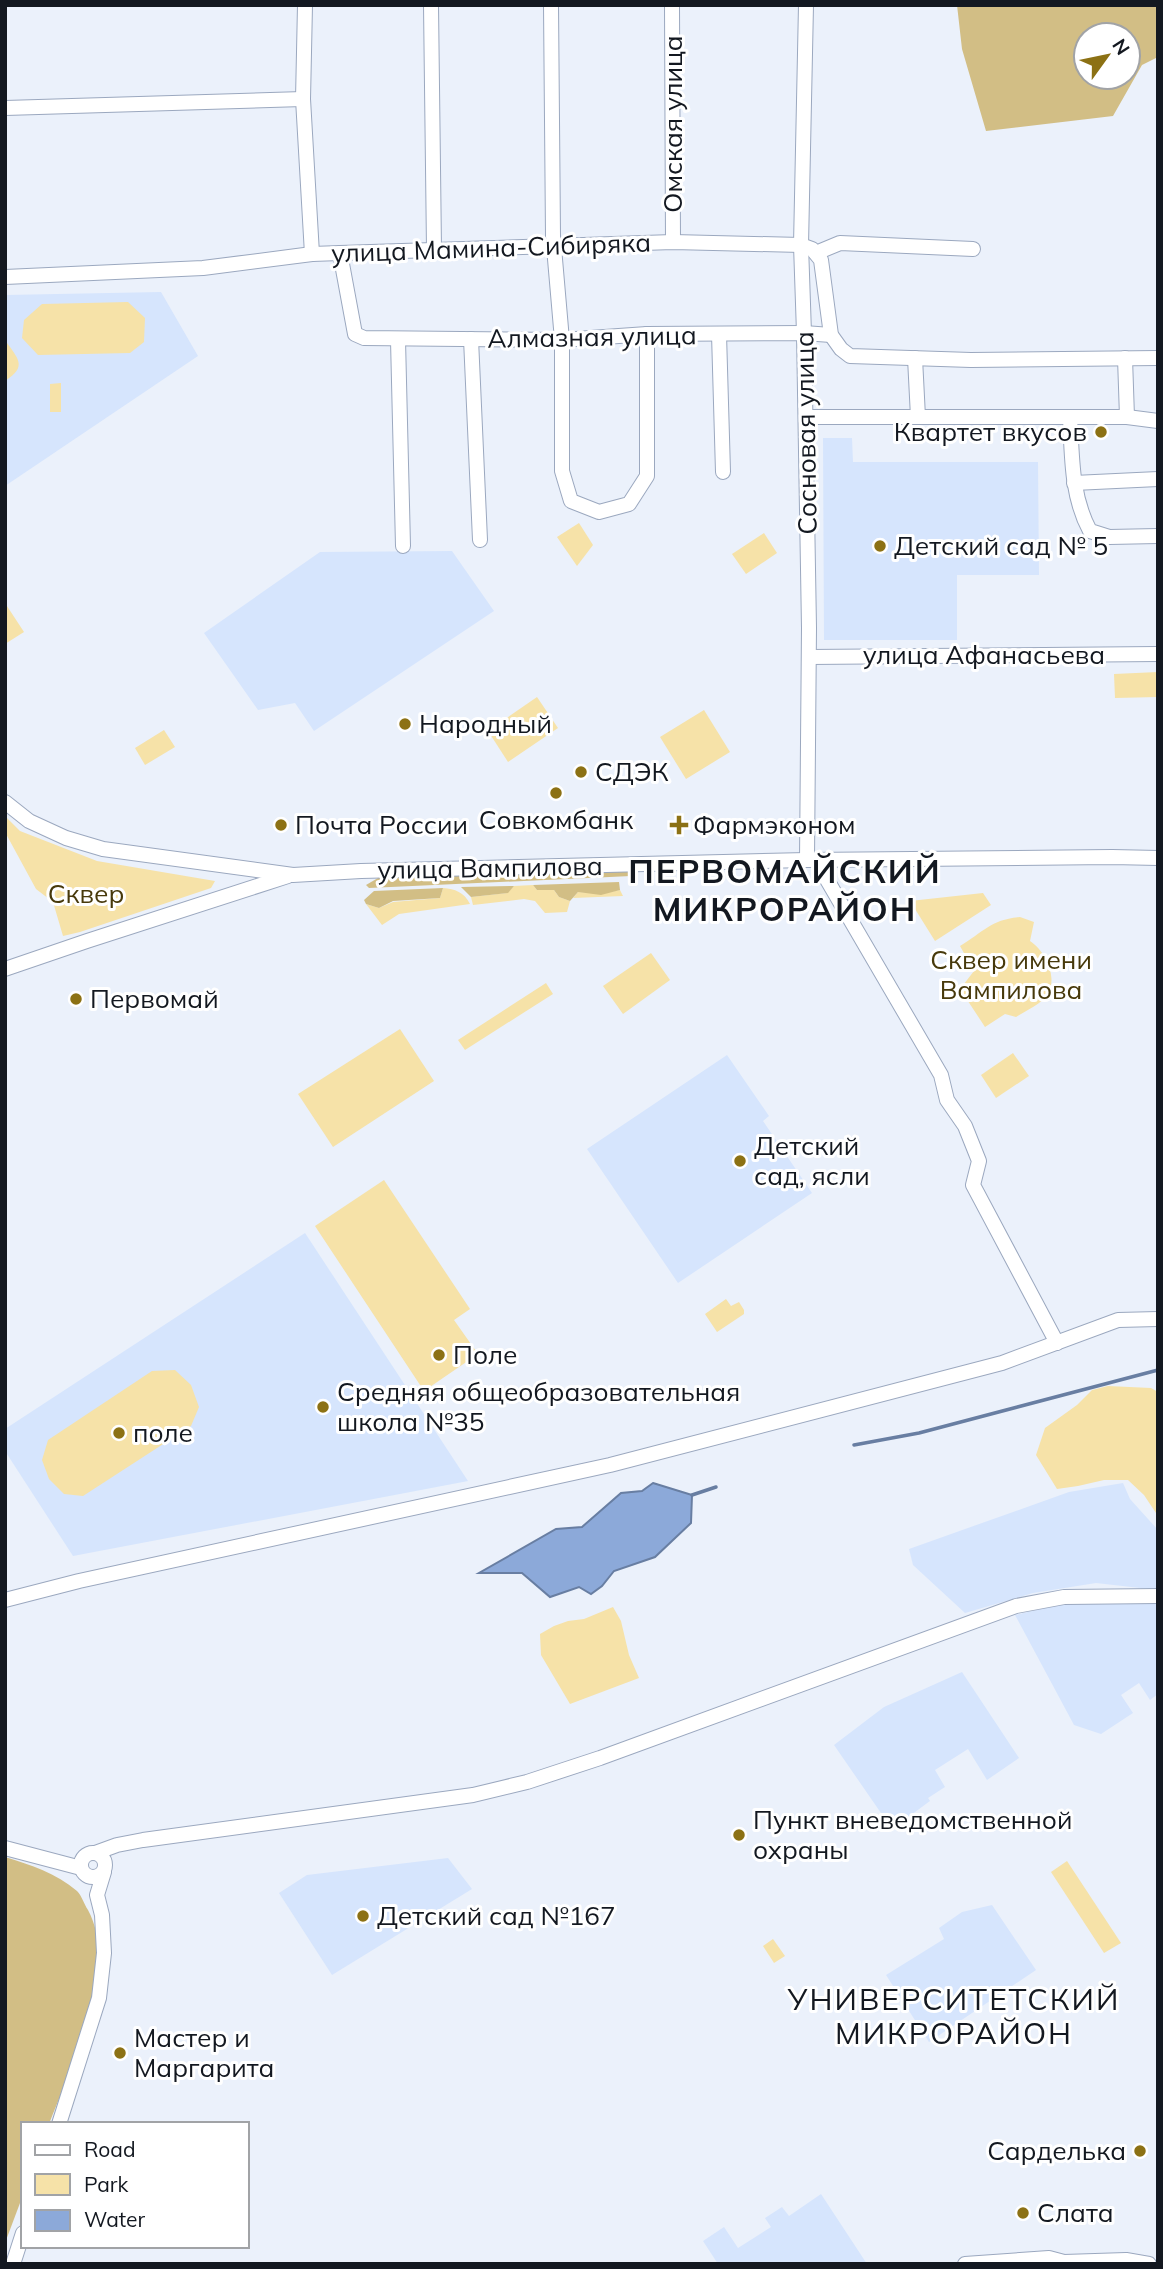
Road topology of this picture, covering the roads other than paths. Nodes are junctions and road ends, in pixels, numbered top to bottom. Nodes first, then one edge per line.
1 (305, 5) edge
2 (431, 5) edge
3 (551, 5) edge
4 (672, 5) edge
5 (806, 5) edge
6 (303, 99) junction
7 (5, 108) edge
8 (673, 242) junction
9 (800, 245) junction
10 (553, 246) junction
11 (434, 249) junction
12 (973, 249) dead end
13 (340, 253) junction
14 (817, 253) junction
15 (312, 254) junction
16 (5, 277) edge
17 (804, 333) junction
18 (647, 334) junction
19 (719, 334) junction
20 (831, 335) junction
21 (471, 339) junction
22 (398, 340) junction
23 (562, 340) junction
24 (915, 358) junction
25 (1125, 358) junction
26 (1158, 358) edge
27 (806, 417) junction
28 (918, 417) junction
29 (1070, 417) junction
30 (1127, 417) junction
31 (1158, 421) edge
32 (723, 472) dead end
33 (1158, 479) edge
34 (1074, 482) junction
35 (1158, 536) edge
36 (480, 540) dead end
37 (403, 546) dead end
38 (1158, 654) edge
39 (809, 657) junction
40 (5, 802) edge
41 (1158, 858) edge
42 (807, 860) junction
43 (825, 861) junction
44 (221, 865) junction
45 (293, 875) junction
46 (219, 899) junction
47 (5, 969) edge
48 (1158, 1319) edge
49 (1057, 1343) junction
50 (1158, 1596) edge
51 (5, 1600) edge
52 (130, 1842) junction
53 (5, 1848) edge
54 (91, 1853) junction
55 (48, 1859) junction
56 (105, 1870) junction
57 (83, 1871) junction
58 (97, 1895) junction
59 (59, 2122) edge
60 (21, 2240) edge
61 (1063, 2263) edge
62 (13, 2264) edge
63 (965, 2264) edge
64 (1149, 2264) edge

1 - 6 street
2 - 11 street
3 - 10 street
4 - 8 street, Омская улица
5 - 9 street, Сосновая улица
6 - 7 street
6 - 15 street
8 - 9 street, улица Мамина-Сибиряка
8 - 10 street, улица Мамина-Сибиряка
9 - 14 street, улица Мамина-Сибиряка
9 - 17 street, Сосновая улица
10 - 11 street, улица Мамина-Сибиряка
10 - 23 street
11 - 13 street, улица Мамина-Сибиряка
12 - 14 street
13 - 15 street, улица Мамина-Сибиряка
13 - 22 street, Алмазная улица
14 - 20 street
15 - 16 street, улица Мамина-Сибиряка
17 - 19 street, Алмазная улица
17 - 20 street, Алмазная улица
17 - 27 street, Сосновая улица
18 - 19 street, Алмазная улица
18 - 23 street, Алмазная улица
18 - 23 street
19 - 32 street
20 - 24 street
21 - 22 street, Алмазная улица
21 - 23 street, Алмазная улица
21 - 36 street
22 - 37 street
24 - 25 street
24 - 28 street
25 - 26 street
25 - 30 street
27 - 28 street
27 - 39 street, Сосновая улица
28 - 29 street
29 - 30 street
29 - 34 street
30 - 31 street
33 - 34 street
34 - 35 street
38 - 39 street, улица Афанасьева
39 - 42 street, Сосновая улица
40 - 44 street, улица Вампилова
41 - 43 street, улица Вампилова
42 - 43 street, улица Вампилова
42 - 45 street, улица Вампилова
43 - 49 street
44 - 45 street, улица Вампилова
44 - 46 street
45 - 46 street
46 - 47 street
48 - 49 street
49 - 51 street
50 - 52 street
52 - 54 street
52 - 56 street
53 - 55 street
54 - 55 street
54 - 56 street
54 - 57 street
55 - 57 street
56 - 57 street
56 - 58 street
57 - 58 street
58 - 59 street
60 - 62 street
61 - 63 street
61 - 64 street

